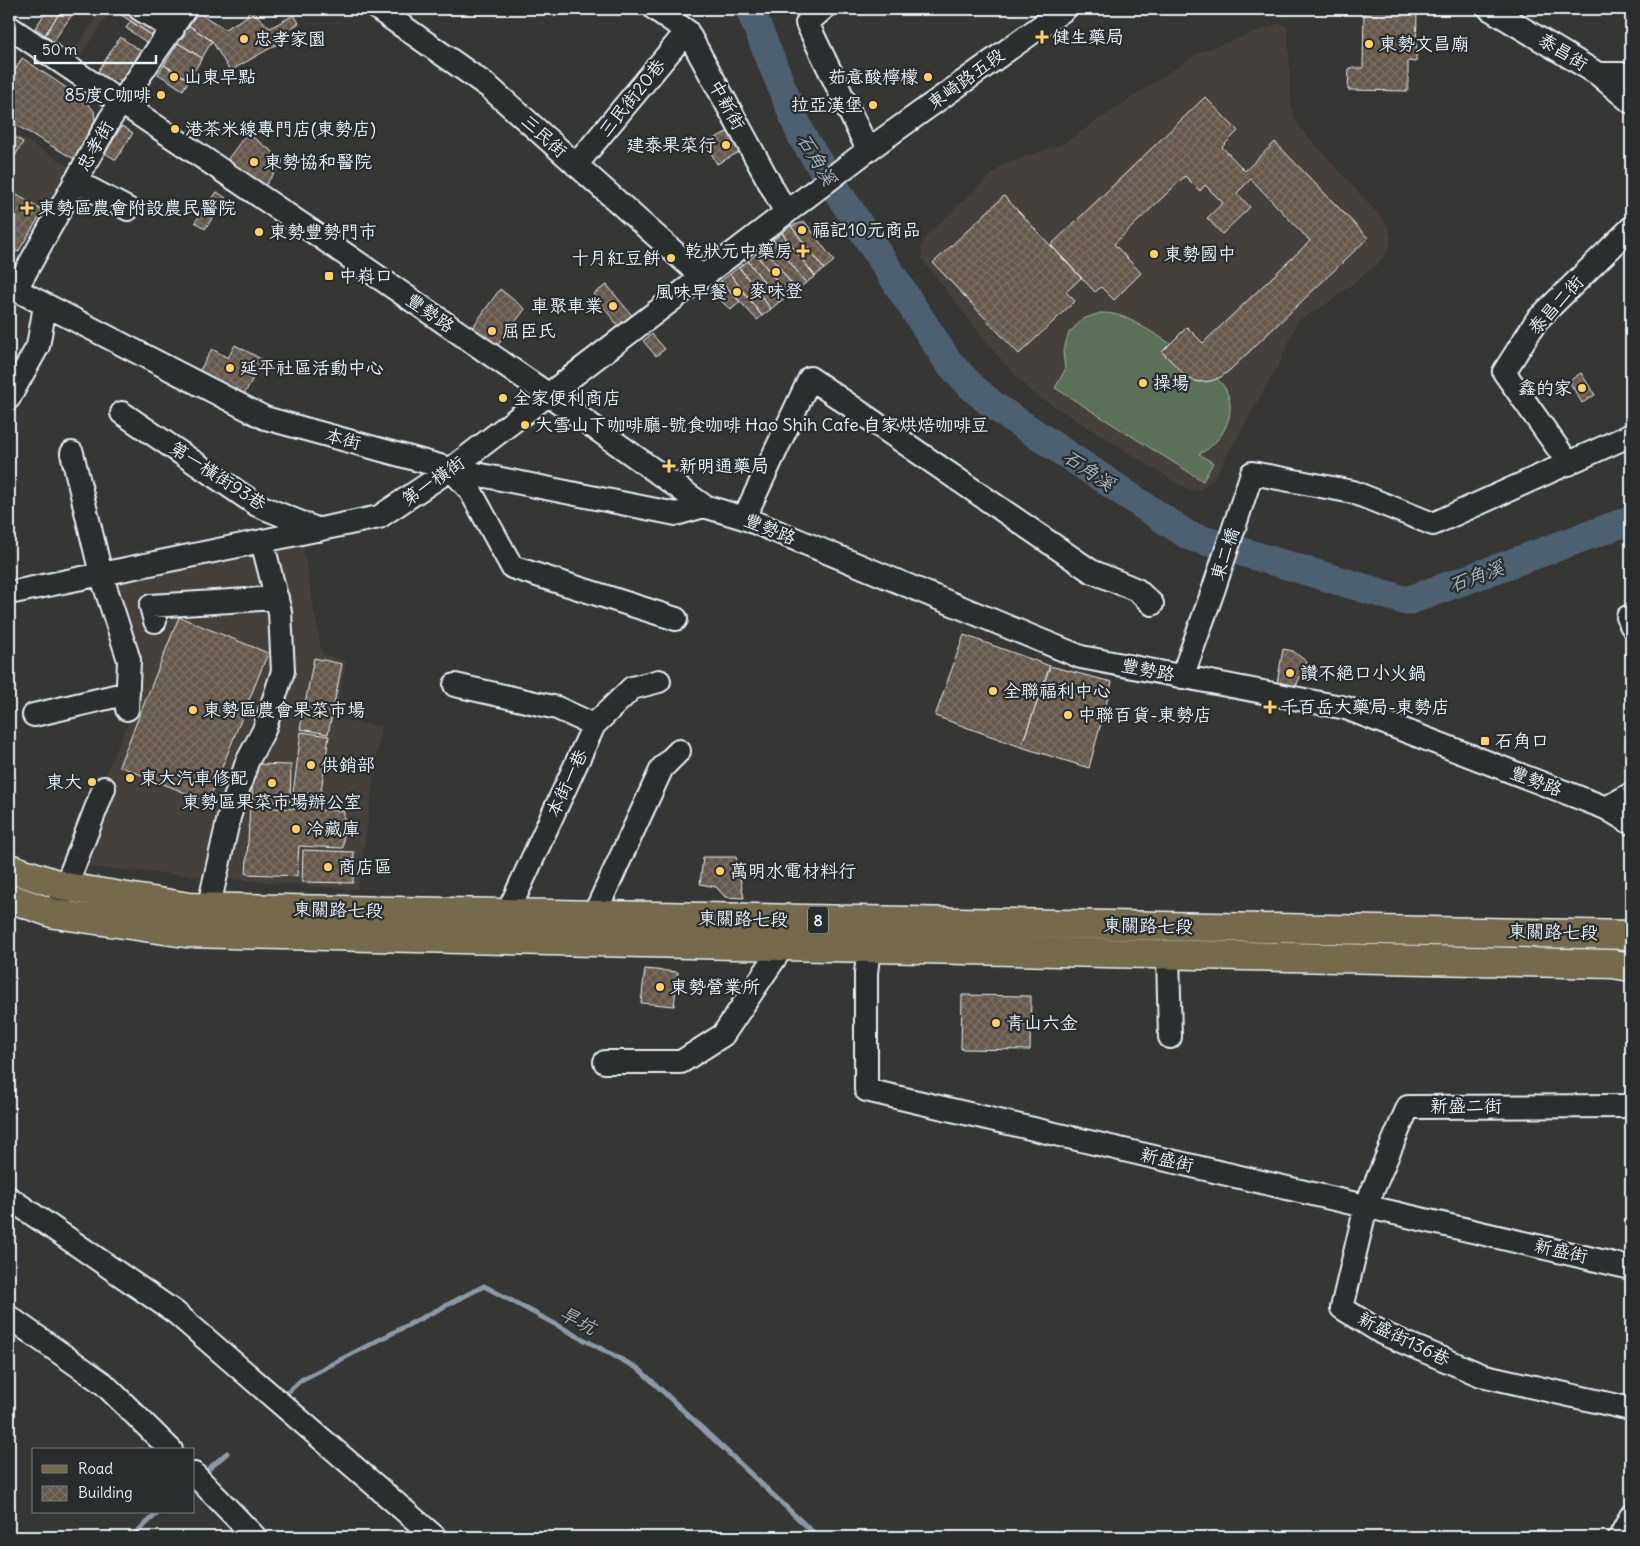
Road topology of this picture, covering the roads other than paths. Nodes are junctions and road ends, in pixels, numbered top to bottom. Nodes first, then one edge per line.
1 (140, 9) edge
2 (186, 9) edge
3 (655, 9) edge
4 (823, 9) edge
5 (1065, 9) edge
6 (1490, 9) edge
7 (387, 11) edge
8 (9, 27) edge
9 (173, 29) junction
10 (687, 31) junction
11 (1598, 74) junction
12 (1631, 74) edge
13 (1631, 102) edge
14 (121, 104) junction
15 (868, 150) junction
16 (576, 165) junction
17 (75, 181) junction
18 (128, 209) dead end
19 (786, 213) junction
20 (1631, 228) edge
21 (701, 276) junction
22 (12, 288) edge
23 (44, 306) junction
24 (549, 395) junction
25 (9, 398) edge
26 (122, 413) dead end
27 (1631, 435) edge
28 (72, 453) dead end
29 (1569, 464) junction
30 (451, 469) junction
31 (704, 506) junction
32 (744, 518) junction
33 (319, 530) junction
34 (262, 541) junction
35 (101, 574) junction
36 (9, 593) edge
37 (277, 598) junction
38 (1152, 604) dead end
39 (676, 619) dead end
40 (155, 621) dead end
41 (1182, 677) junction
42 (658, 681) dead end
43 (455, 685) dead end
44 (34, 715) dead end
45 (594, 725) junction
46 (679, 751) dead end
47 (104, 788) dead end
48 (1631, 794) edge
49 (1606, 808) junction
50 (1631, 823) edge
51 (9, 868) edge
52 (66, 887) junction
53 (9, 898) edge
54 (209, 907) junction
55 (55, 914) junction
56 (507, 914) junction
57 (594, 915) junction
58 (203, 933) junction
59 (871, 934) junction
60 (1631, 935) edge
61 (783, 946) junction
62 (1168, 954) junction
63 (1631, 967) edge
64 (1170, 1037) dead end
65 (605, 1062) dead end
66 (1631, 1106) edge
67 (9, 1198) edge
68 (1366, 1206) junction
69 (1631, 1268) edge
70 (9, 1317) edge
71 (1631, 1408) edge
72 (169, 1448) edge
73 (195, 1475) edge
74 (1631, 1516) edge
75 (255, 1537) edge
76 (435, 1537) edge
77 (1620, 1537) edge

1 - 9 street
2 - 9 street, 忠孝街
3 - 10 street, 中新街
4 - 15 street
5 - 15 street, 東崎路五段
6 - 11 street, 泰昌街
7 - 16 street, 三民街
8 - 14 street, 豐勢路
9 - 14 street, 忠孝街
10 - 16 street, 三民街20巷
10 - 19 street, 中新街
11 - 12 street
11 - 13 street, 泰昌街
14 - 17 street, 忠孝街
14 - 24 street, 豐勢路
15 - 19 street, 東崎路五段
16 - 21 street, 三民街
17 - 18 street
17 - 22 street, 忠孝街
19 - 21 street, 第一橫街
20 - 29 street, 泰昌二街
21 - 24 street, 第一橫街
22 - 23 street, 本街
23 - 25 street
23 - 30 street, 本街
24 - 30 street, 第一橫街
24 - 31 street, 豐勢路
26 - 33 street, 第一橫街93巷
27 - 29 street
28 - 35 street
29 - 41 street, 東二橋
30 - 31 street, 本街
30 - 33 street, 第一橫街
30 - 39 street
31 - 32 street, 豐勢路
32 - 38 street
32 - 41 street, 豐勢路
33 - 34 street, 第一橫街
34 - 35 street, 第一橫街
34 - 37 street
35 - 36 street, 第一橫街
35 - 44 street
37 - 40 street
37 - 54 street
41 - 49 street, 豐勢路
42 - 45 street, 本街一巷
43 - 45 street
45 - 56 street, 本街一巷
46 - 57 street
47 - 52 street
48 - 49 street
49 - 50 street, 豐勢路
51 - 52 main road, 東關路七段 / 8
52 - 54 main road, 東關路七段 / 8
52 - 55 street
53 - 55 main road, 東關路七段 / 8
54 - 56 main road, 東關路七段 / 8
54 - 58 street
55 - 58 main road, 東關路七段 / 8
56 - 57 main road, 東關路七段 / 8
57 - 59 main road, 東關路七段 / 8
58 - 61 main road, 東關路七段 / 8
59 - 60 main road, 東關路七段 / 8
59 - 61 main road, 東關路七段 / 8
59 - 62 main road, 東關路七段 / 8
59 - 68 street, 新盛街
61 - 65 street
62 - 63 main road, 東關路七段 / 8
62 - 64 street
66 - 68 street, 新盛二街
67 - 76 street
68 - 69 street, 新盛街
68 - 71 street, 新盛街136巷
70 - 72 street
73 - 75 street
74 - 77 street

